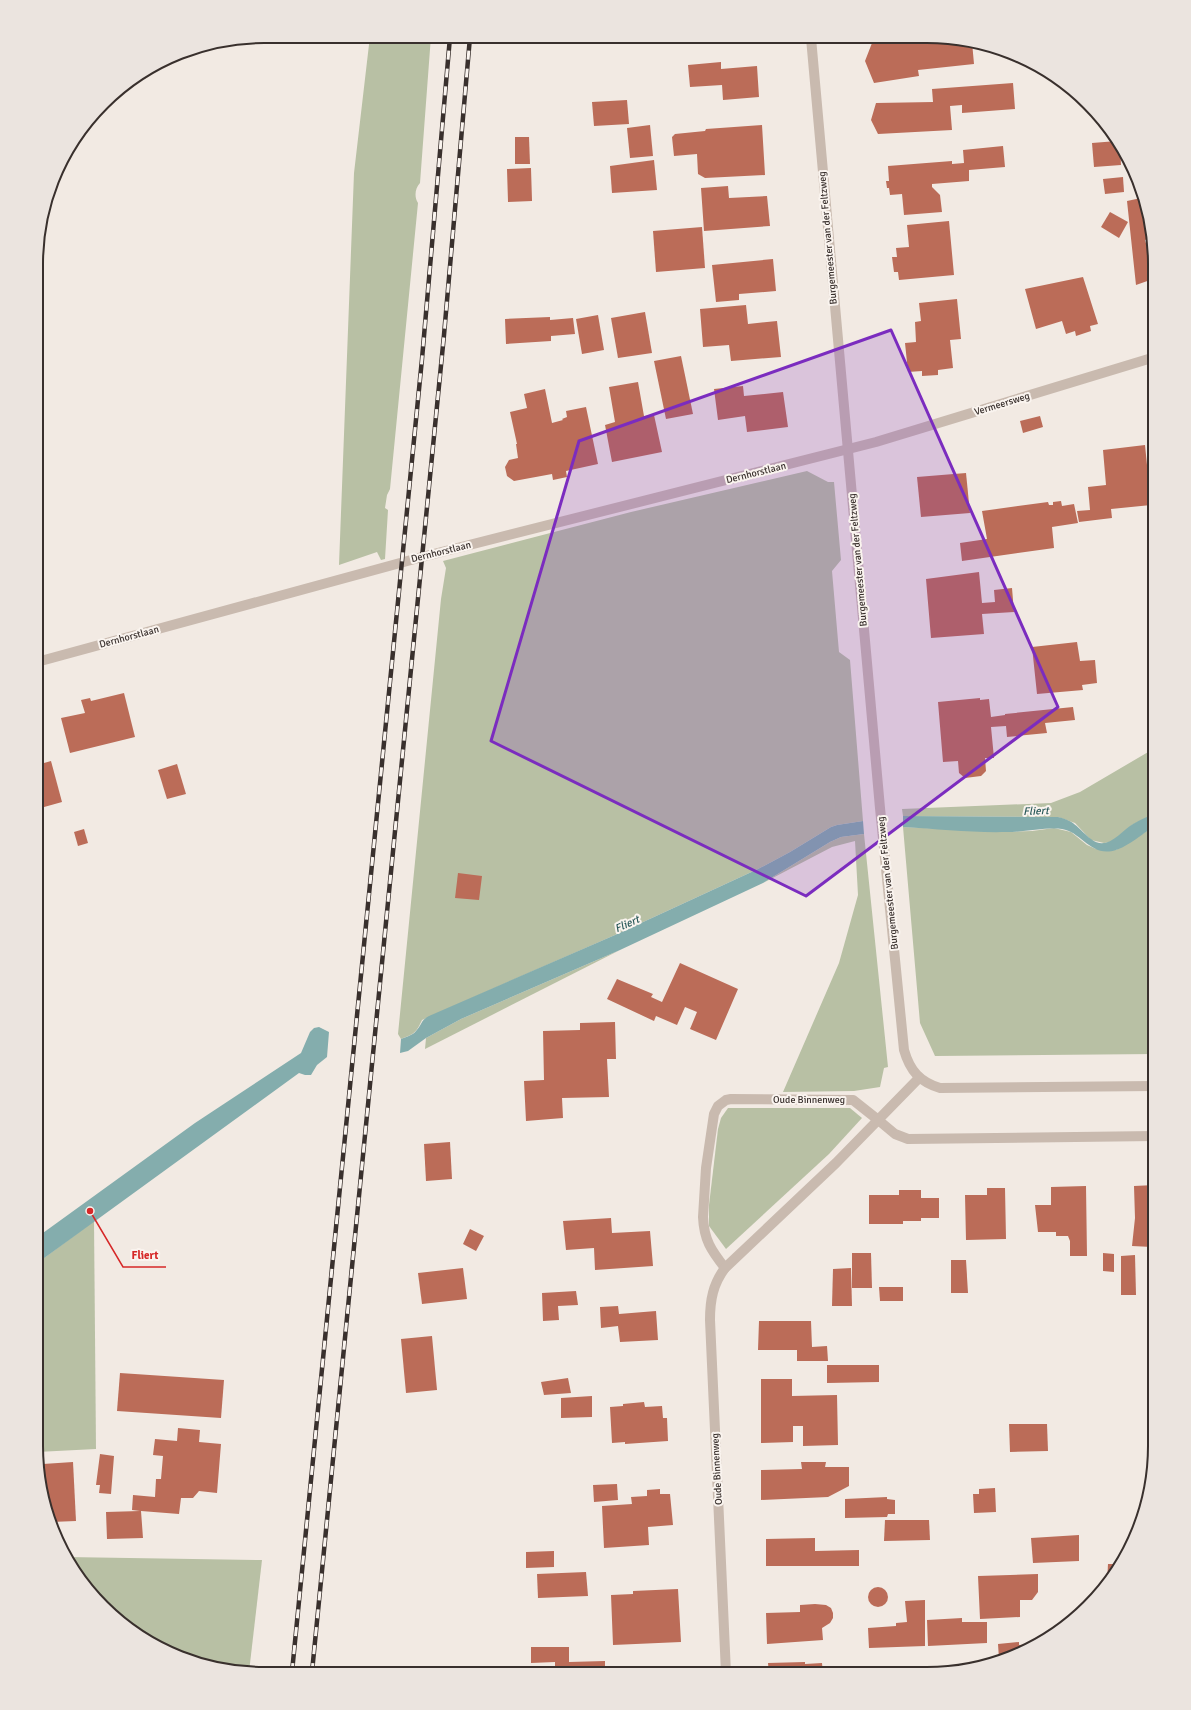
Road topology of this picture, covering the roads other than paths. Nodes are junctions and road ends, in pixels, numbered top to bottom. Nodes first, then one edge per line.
1 (811, 43) edge
2 (1148, 358) edge
3 (848, 450) junction
4 (43, 660) edge
5 (919, 1078) junction
6 (1148, 1086) edge
7 (877, 1120) junction
8 (1148, 1136) edge
9 (725, 1268) junction
10 (726, 1667) edge

1 - 3 street, Burgemeester van der Feltzweg
2 - 3 street, Vermeersweg
3 - 4 street, Dernhorstlaan
3 - 5 street, Burgemeester van der Feltzweg
5 - 6 street, Burgemeester van der Feltzweg
5 - 7 street
7 - 8 street
7 - 9 street, Oude Binnenweg
7 - 9 street, Oude Binnenweg
9 - 10 street, Oude Binnenweg

